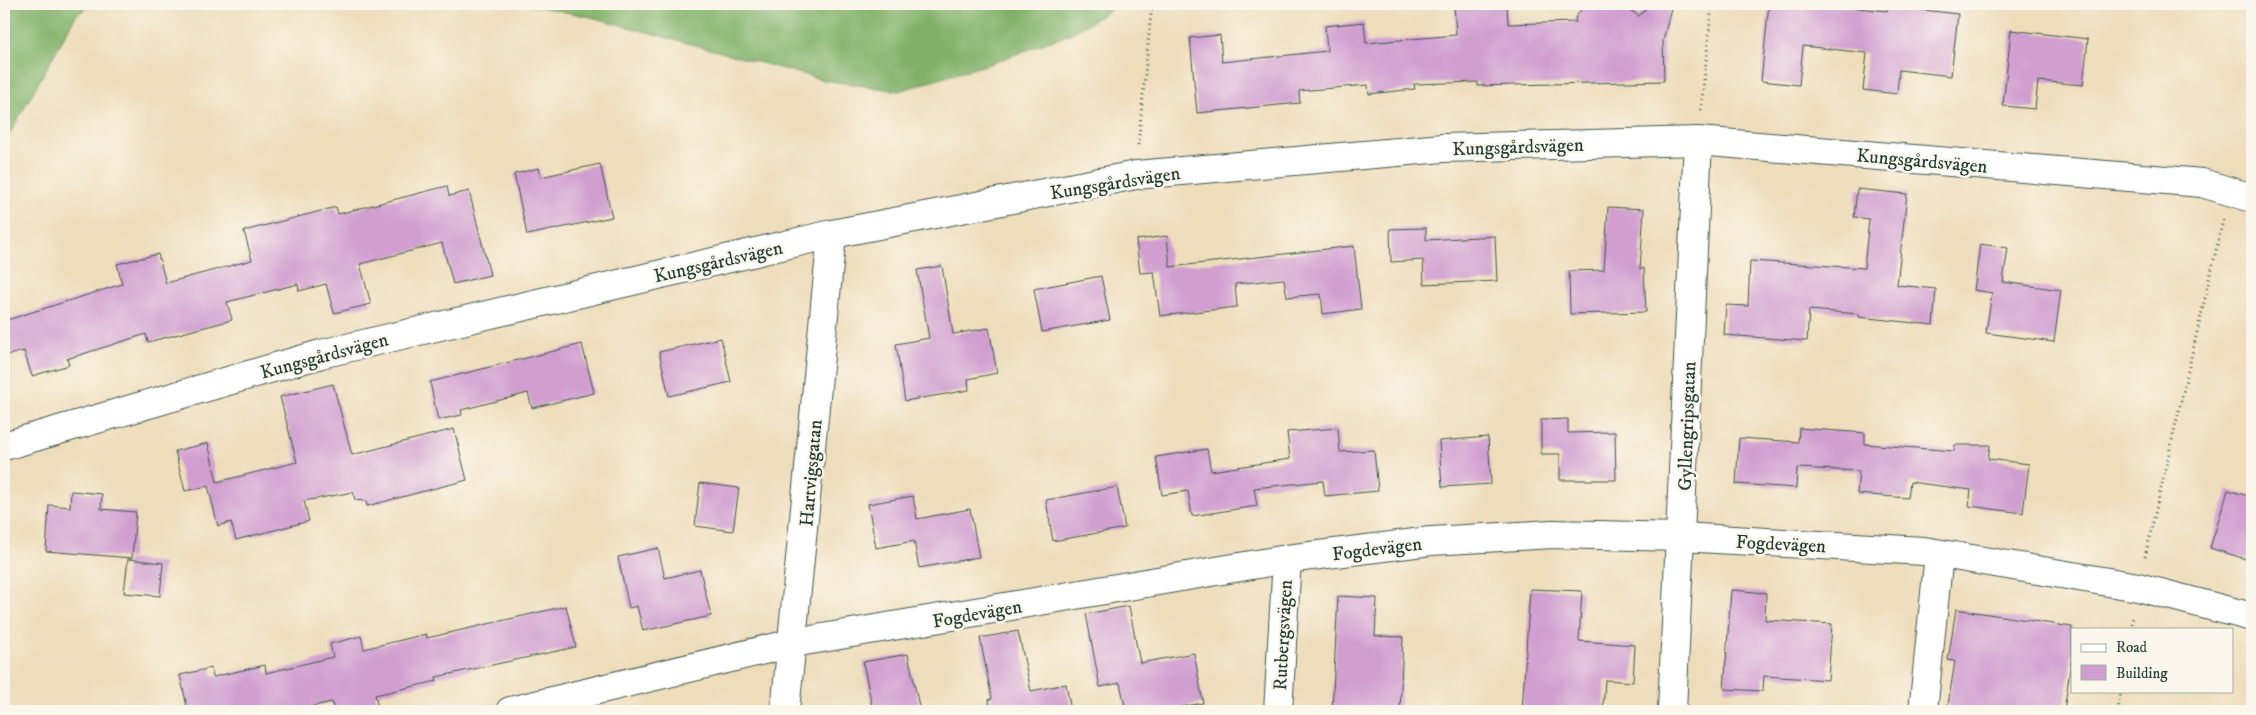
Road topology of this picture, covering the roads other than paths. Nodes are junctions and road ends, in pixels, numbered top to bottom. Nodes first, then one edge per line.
1 (1698, 141) junction
2 (2241, 195) edge
3 (832, 234) junction
4 (4, 446) edge
5 (1681, 537) junction
6 (1939, 554) junction
7 (1287, 559) junction
8 (2252, 617) edge
9 (793, 644) junction
10 (510, 711) edge
11 (785, 711) edge
12 (1278, 711) edge
13 (1672, 711) edge
14 (1923, 711) edge

1 - 2 street, Kungsgårdsvägen
1 - 3 street, Kungsgårdsvägen
1 - 5 street, Gyllengripsgatan
3 - 4 street, Kungsgårdsvägen
3 - 9 street, Hartvigsgatan
5 - 6 street, Fogdevägen
5 - 7 street, Fogdevägen
5 - 13 street, Gyllengripsgatan
6 - 8 street, Fogdevägen
6 - 14 street
7 - 9 street, Fogdevägen
7 - 12 street, Rutbergsvägen
9 - 10 street, Fogdevägen
9 - 11 street, Hartvigsgatan

